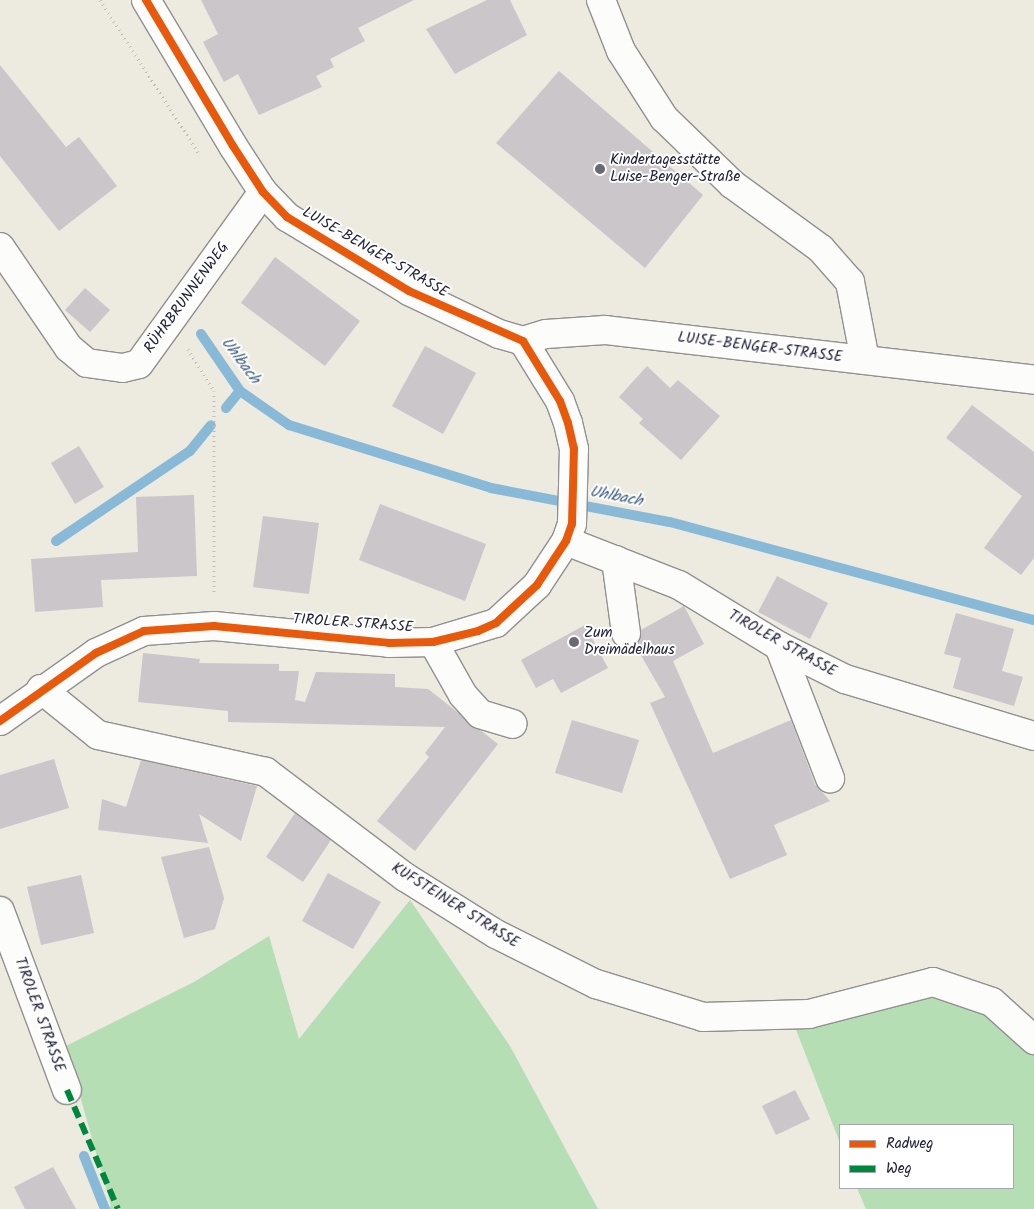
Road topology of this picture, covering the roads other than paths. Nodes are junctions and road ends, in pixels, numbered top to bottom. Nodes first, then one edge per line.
1 (146, 0) edge
2 (601, 0) edge
3 (264, 192) junction
4 (0, 246) edge
5 (523, 341) junction
6 (865, 360) junction
7 (1034, 380) edge
8 (569, 533) junction
9 (616, 560) junction
10 (626, 633) dead end
11 (433, 642) junction
12 (779, 646) junction
13 (41, 689) junction
14 (0, 721) edge
15 (513, 724) dead end
16 (1034, 736) edge
17 (830, 778) dead end
18 (0, 911) edge
19 (1034, 1040) edge
20 (67, 1090) dead end

1 - 3 street, LUISE-BENGER-STRASSE
2 - 6 street, LUISE-BENGER-STRASSE
3 - 4 street, RÜHRBRUNNENWEG
3 - 5 street, LUISE-BENGER-STRASSE
5 - 6 street, LUISE-BENGER-STRASSE
5 - 8 street, TIROLER STRASSE
6 - 7 street, LUISE-BENGER-STRASSE
8 - 9 street, TIROLER STRASSE
8 - 11 street, TIROLER STRASSE
9 - 10 street
9 - 12 street, TIROLER STRASSE
11 - 13 street, TIROLER STRASSE
11 - 15 street
12 - 16 street, TIROLER STRASSE
12 - 17 street
13 - 14 street, TIROLER STRASSE
13 - 19 street, KUFSTEINER STRASSE
18 - 20 street, TIROLER STRASSE

